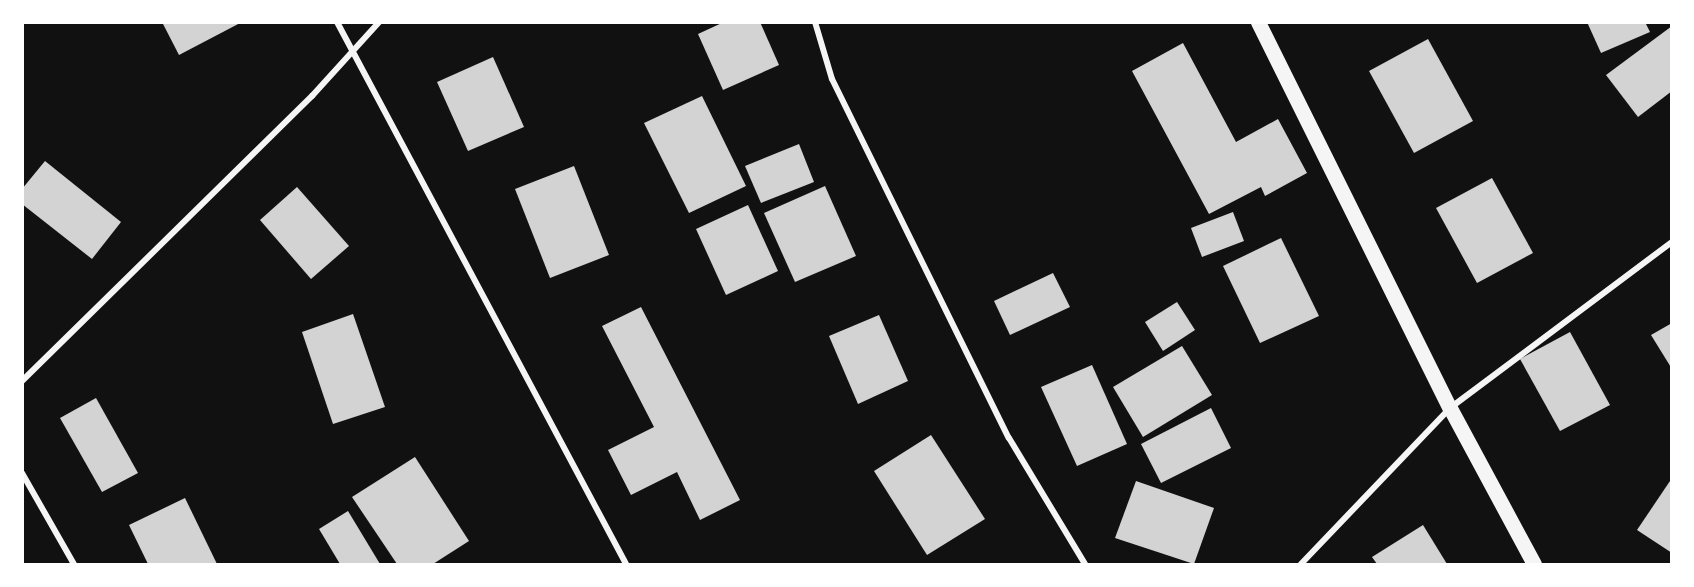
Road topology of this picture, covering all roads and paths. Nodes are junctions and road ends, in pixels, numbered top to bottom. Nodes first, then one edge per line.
1 (338, 22) edge
2 (379, 22) edge
3 (815, 22) edge
4 (1258, 22) edge
5 (353, 50) junction
6 (1671, 242) edge
7 (22, 381) edge
8 (1450, 408) junction
9 (22, 472) edge
10 (74, 564) edge
11 (626, 564) edge
12 (1085, 564) edge
13 (1301, 564) edge
14 (1534, 564) edge

1 - 5 street
2 - 5 street
3 - 12 street
4 - 8 main road
5 - 7 street
5 - 11 street
6 - 8 street
8 - 13 street
8 - 14 main road
9 - 10 street

